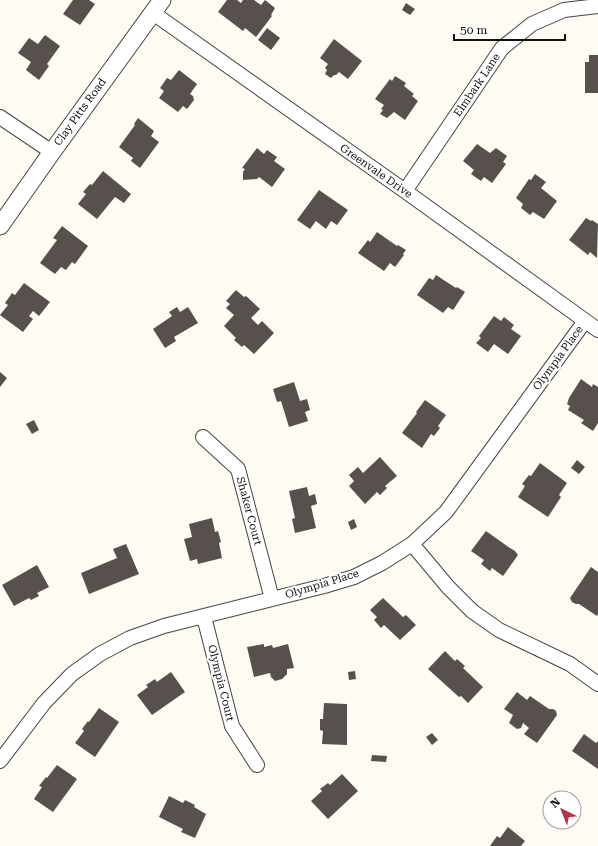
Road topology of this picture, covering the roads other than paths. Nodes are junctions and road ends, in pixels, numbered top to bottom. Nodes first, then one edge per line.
1 (157, 6) edge
2 (598, 6) edge
3 (0, 116) edge
4 (52, 152) junction
5 (405, 191) junction
6 (0, 226) edge
7 (585, 321) junction
8 (598, 330) edge
9 (203, 437) dead end
10 (412, 544) junction
11 (272, 599) junction
12 (204, 617) junction
13 (598, 684) edge
14 (0, 761) edge
15 (257, 765) dead end

1 - 4 street, Clay Pitts Road
1 - 5 street, Greenvale Drive
2 - 5 street, Elmbark Lane
3 - 4 street
4 - 6 street, Clay Pitts Road
5 - 7 street, Greenvale Drive
7 - 8 street, Greenvale Drive
7 - 10 street, Olympia Place
9 - 11 street, Shaker Court
10 - 11 street, Olympia Place
10 - 13 street
11 - 12 street, Olympia Place
12 - 14 street, Olympia Place
12 - 15 street, Olympia Court

